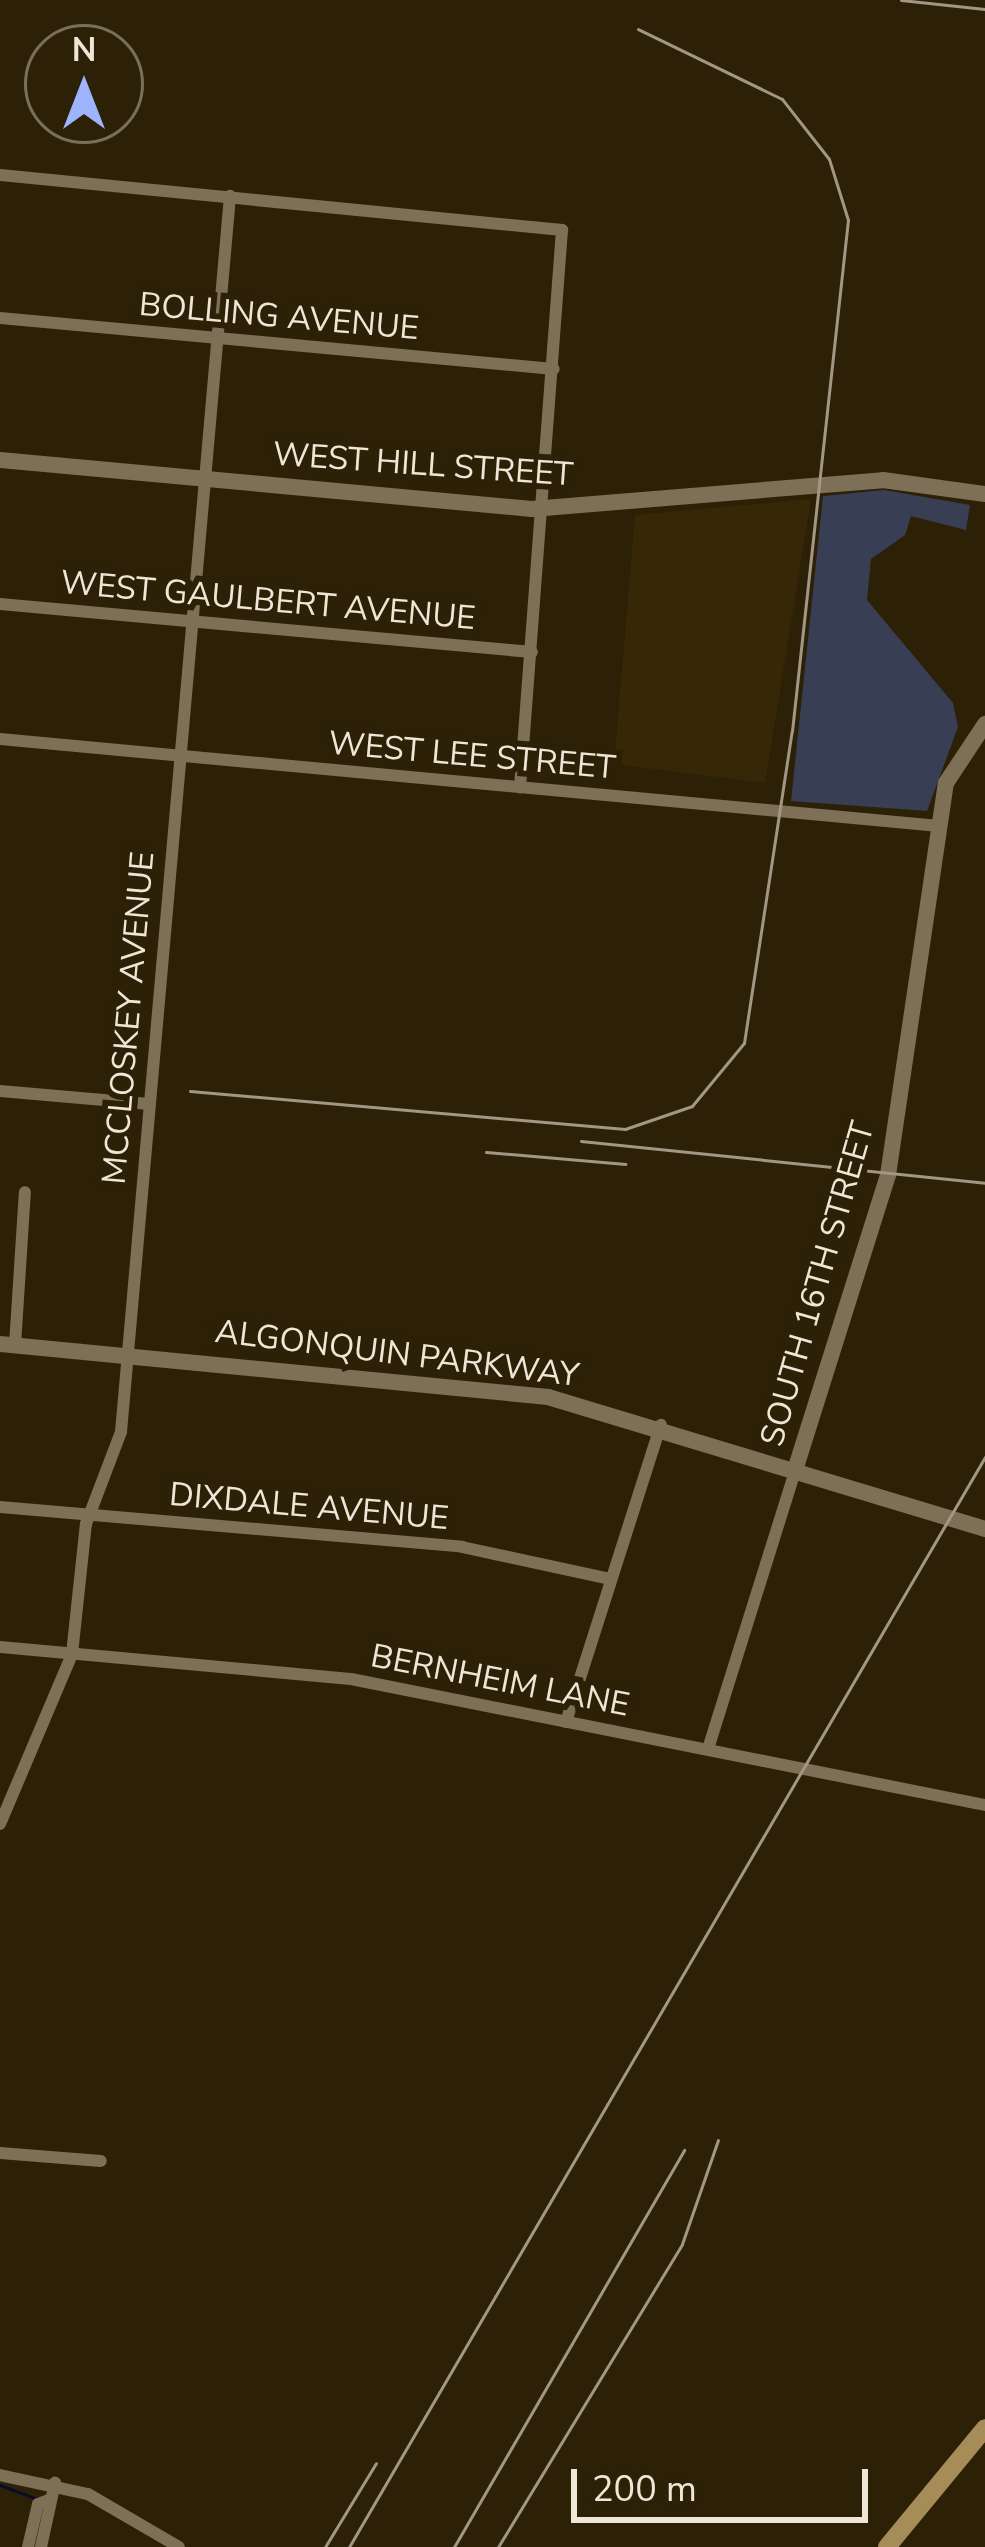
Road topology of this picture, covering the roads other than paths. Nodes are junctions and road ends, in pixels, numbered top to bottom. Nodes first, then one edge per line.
1 (0, 175) edge
2 (230, 196) junction
3 (0, 318) edge
4 (217, 338) junction
5 (554, 369) junction
6 (0, 460) edge
7 (204, 479) junction
8 (985, 494) edge
9 (543, 509) junction
10 (0, 604) edge
11 (191, 621) junction
12 (532, 652) junction
13 (985, 724) edge
14 (0, 739) edge
15 (179, 756) junction
16 (520, 787) junction
17 (939, 826) junction
18 (0, 1091) edge
19 (149, 1103) junction
20 (25, 1192) dead end
21 (7, 1344) edge
22 (127, 1355) junction
23 (662, 1424) junction
24 (796, 1467) junction
25 (0, 1507) edge
26 (89, 1515) junction
27 (985, 1529) edge
28 (610, 1579) junction
29 (0, 1647) edge
30 (72, 1654) junction
31 (566, 1722) junction
32 (708, 1749) junction
33 (985, 1805) edge
34 (0, 1824) edge
35 (0, 2152) edge
36 (101, 2161) dead end
37 (985, 2428) edge
38 (0, 2475) edge
39 (55, 2483) junction
40 (51, 2499) junction
41 (888, 2546) edge
42 (28, 2547) edge
43 (41, 2547) edge
44 (179, 2547) edge

1 - 2 street
2 - 4 street, MCCLOSKEY AVENUE
2 - 5 street
3 - 4 street, BOLLING AVENUE
4 - 5 street, BOLLING AVENUE
4 - 7 street, MCCLOSKEY AVENUE
5 - 9 street
6 - 7 street, WEST HILL STREET
7 - 9 street, WEST HILL STREET
7 - 11 street, MCCLOSKEY AVENUE
8 - 9 street, WEST HILL STREET
9 - 12 street
10 - 11 street, WEST GAULBERT AVENUE
11 - 12 street, WEST GAULBERT AVENUE
11 - 15 street, MCCLOSKEY AVENUE
12 - 16 street
13 - 17 street, SOUTH 16TH STREET
14 - 15 street, WEST LEE STREET
15 - 16 street, WEST LEE STREET
15 - 19 street, MCCLOSKEY AVENUE
16 - 17 street, WEST LEE STREET
17 - 24 street, SOUTH 16TH STREET
18 - 19 street
19 - 22 street, MCCLOSKEY AVENUE
20 - 21 street
21 - 22 street, ALGONQUIN PARKWAY
22 - 23 street, ALGONQUIN PARKWAY
22 - 26 street, MCCLOSKEY AVENUE
23 - 24 street, ALGONQUIN PARKWAY
23 - 28 street
24 - 27 street, ALGONQUIN PARKWAY
24 - 32 street, SOUTH 16TH STREET
25 - 26 street, DIXDALE AVENUE
26 - 28 street, DIXDALE AVENUE
26 - 30 street, MCCLOSKEY AVENUE
28 - 31 street
29 - 30 street, BERNHEIM LANE
30 - 31 street, BERNHEIM LANE
30 - 34 street, MCCLOSKEY AVENUE
31 - 32 street, BERNHEIM LANE
32 - 33 street, BERNHEIM LANE
35 - 36 street
37 - 41 main road
38 - 39 street
39 - 40 street
39 - 44 street
40 - 42 street
40 - 43 street

